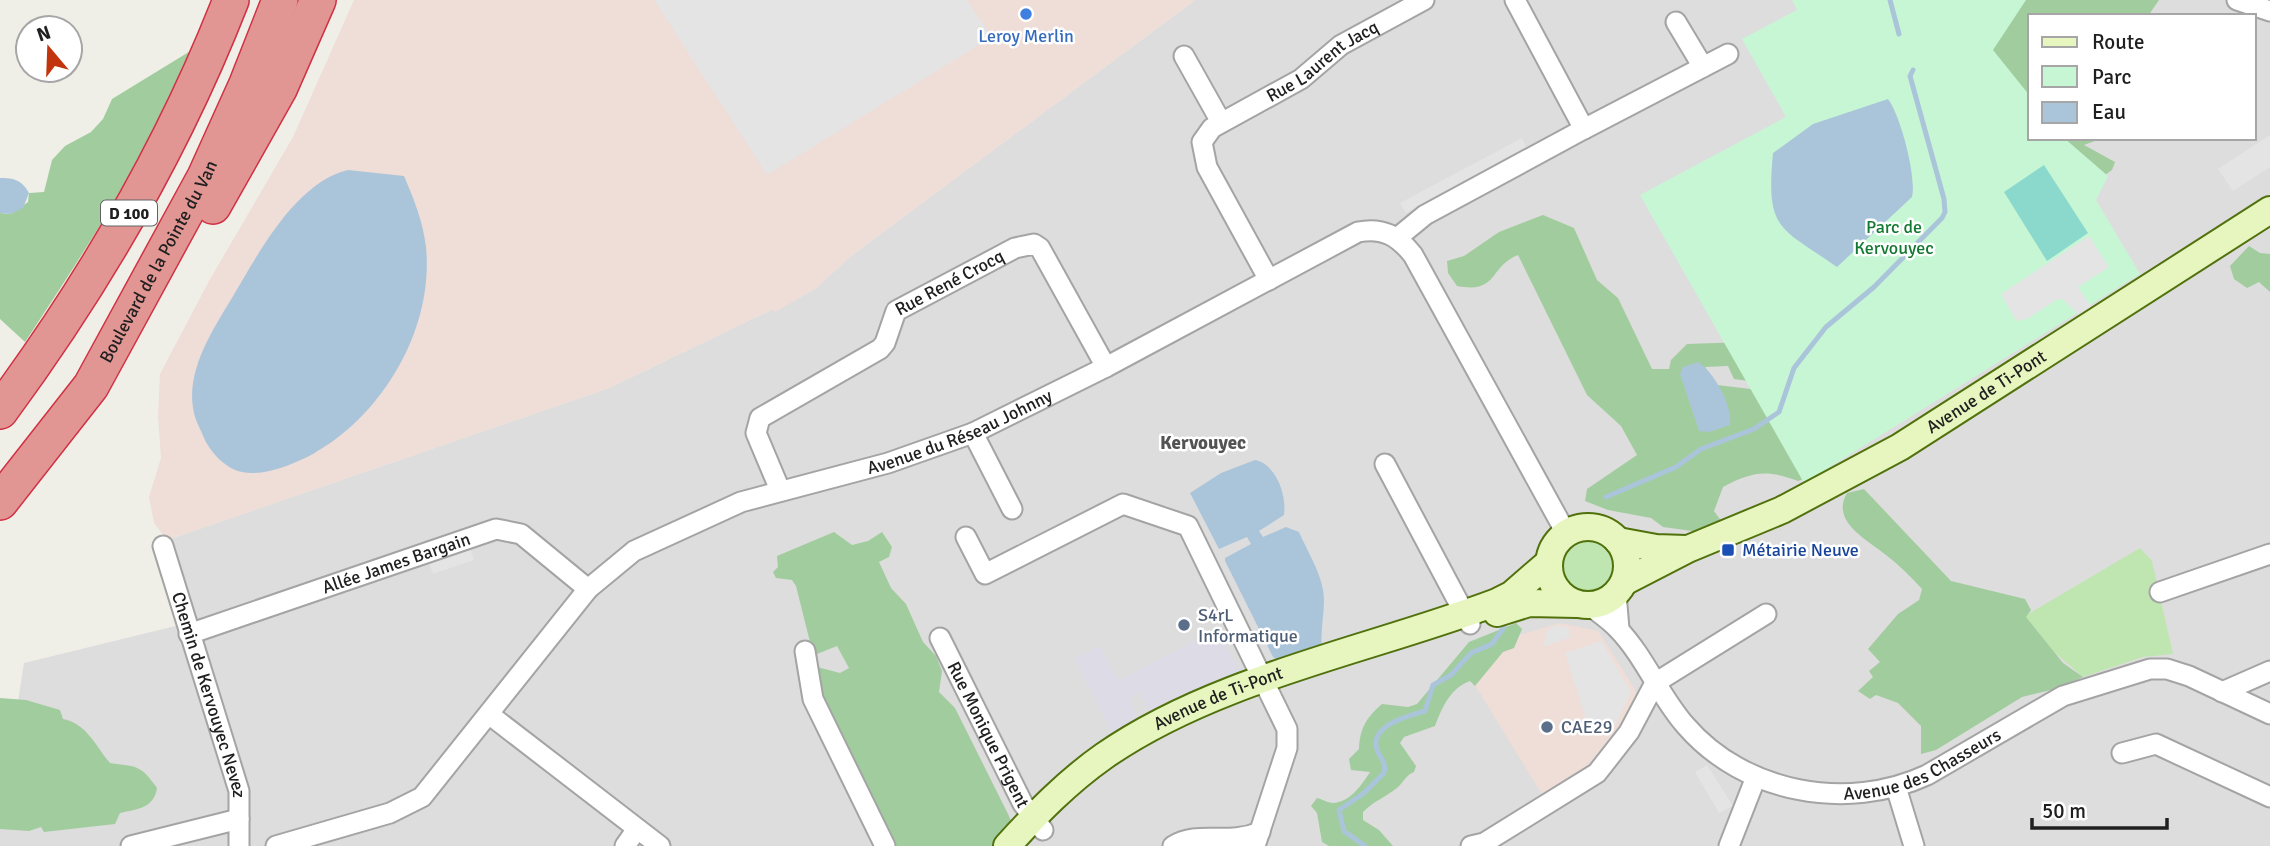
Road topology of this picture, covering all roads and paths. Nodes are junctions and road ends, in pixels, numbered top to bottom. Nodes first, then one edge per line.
1 (231, 0) edge
2 (280, 0) edge
3 (318, 0) edge
4 (1424, 0) edge
5 (1515, 0) edge
6 (2237, 0) edge
7 (2270, 11) edge
8 (1676, 22) dead end
9 (1728, 54) dead end
10 (1184, 56) dead end
11 (1703, 67) junction
12 (1221, 121) junction
13 (1584, 129) junction
14 (2270, 210) edge
15 (1398, 238) junction
16 (1269, 280) junction
17 (1106, 367) junction
18 (91, 386) junction
19 (0, 411) edge
20 (973, 433) junction
21 (1385, 464) dead end
22 (780, 490) junction
23 (0, 502) edge
24 (1012, 509) dead end
25 (1566, 533) junction
26 (966, 537) dead end
27 (1618, 541) junction
28 (163, 546) dead end
29 (1688, 549) junction
30 (2270, 554) edge
31 (1548, 563) junction
32 (1620, 588) junction
33 (588, 589) junction
34 (2160, 592) dead end
35 (1583, 605) junction
36 (1766, 614) dead end
37 (1468, 619) junction
38 (1619, 629) junction
39 (189, 634) junction
40 (940, 638) dead end
41 (805, 651) dead end
42 (2270, 671) edge
43 (1656, 683) junction
44 (1268, 687) junction
45 (2222, 692) junction
46 (2270, 714) edge
47 (490, 715) junction
48 (2122, 753) dead end
49 (1756, 777) junction
50 (1896, 787) junction
51 (2270, 797) edge
52 (239, 819) junction
53 (637, 830) junction
54 (1034, 831) edge
55 (1258, 839) edge
56 (131, 846) edge
57 (239, 846) edge
58 (276, 846) edge
59 (625, 846) edge
60 (660, 846) edge
61 (886, 846) edge
62 (1007, 846) edge
63 (1173, 846) edge
64 (1471, 846) edge
65 (1729, 846) edge
66 (1914, 846) edge

1 - 19 highway, D 100
2 - 18 highway, Boulevard de la Pointe du Van / D 100
3 - 18 highway
4 - 12 street, Rue Laurent Jacq
5 - 13 street
6 - 7 street
8 - 11 street
9 - 11 street
10 - 12 street
11 - 13 street
12 - 16 street, Rue Laurent Jacq
13 - 15 street
14 - 29 street, Avenue de Ti-Pont
15 - 16 street, Avenue du Réseau Johnny
15 - 25 street
16 - 17 street, Avenue du Réseau Johnny
17 - 20 street, Avenue du Réseau Johnny
17 - 22 street, Rue René Crocq
18 - 23 highway, Boulevard de la Pointe du Van / D 100
20 - 22 street, Avenue du Réseau Johnny
20 - 24 street
21 - 37 street
22 - 33 street, Avenue du Réseau Johnny
25 - 27 street
25 - 31 street
26 - 44 street
27 - 29 street, Avenue de Ti-Pont
27 - 32 street
28 - 39 street, Chemin de Kervouyec Nevez
29 - 32 street, Avenue de Ti-Pont
30 - 34 street
31 - 35 street
31 - 37 street, Avenue de Ti-Pont
32 - 35 street
32 - 38 street, Avenue des Chasseurs
33 - 39 street, Allée James Bargain
33 - 47 street, Avenue du Réseau Johnny
35 - 37 street, Avenue de Ti-Pont
35 - 38 street, Avenue des Chasseurs
36 - 43 street
37 - 44 street, Avenue de Ti-Pont
38 - 43 street, Avenue des Chasseurs
39 - 52 street, Chemin de Kervouyec Nevez
40 - 54 street, Rue Monique Prigent
41 - 61 street
42 - 45 street
43 - 49 street, Avenue des Chasseurs
43 - 64 street
44 - 54 street, Avenue de Ti-Pont
44 - 55 street
45 - 46 street, Avenue des Chasseurs
45 - 50 street, Avenue des Chasseurs
47 - 53 street
47 - 58 street, Avenue du Réseau Johnny
48 - 51 street
49 - 50 street, Avenue des Chasseurs
49 - 65 street
50 - 66 street
52 - 56 street
52 - 57 street, Chemin de Kervouyec Nevez
53 - 59 street
53 - 60 street
54 - 62 street, Avenue de Ti-Pont
55 - 63 street

